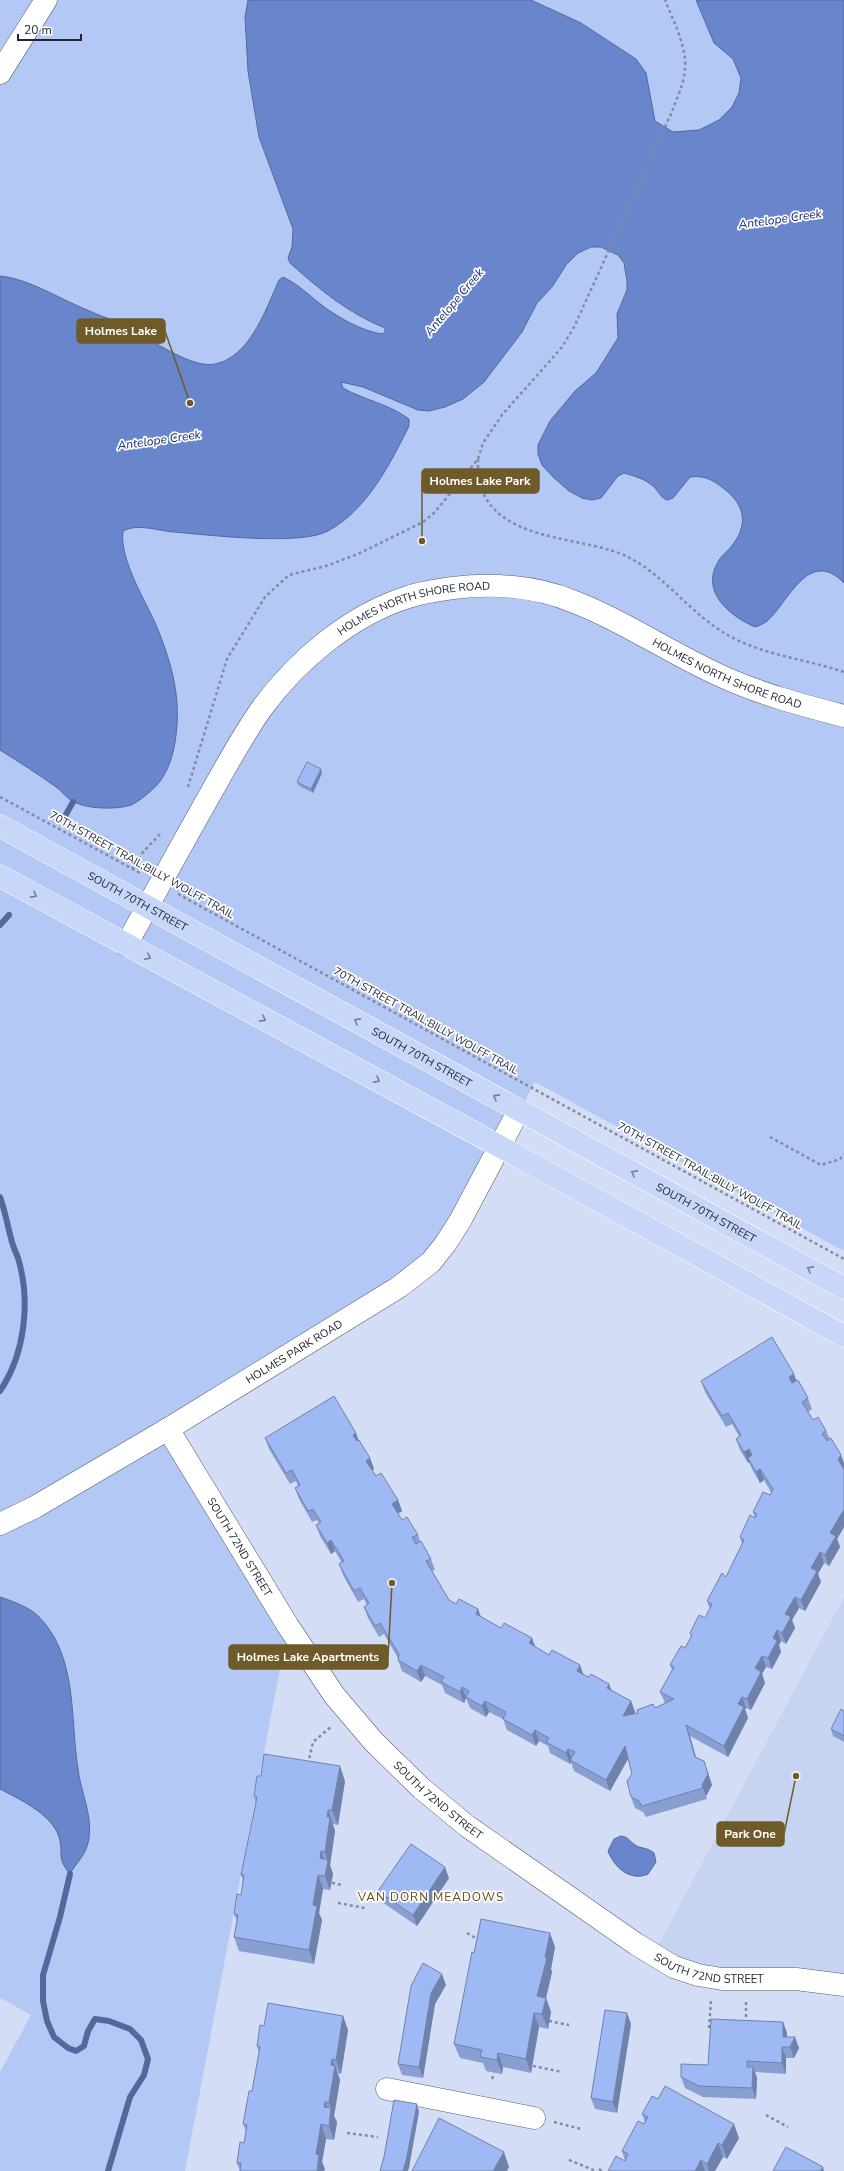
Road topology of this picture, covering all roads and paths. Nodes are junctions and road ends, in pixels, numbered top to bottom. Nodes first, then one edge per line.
1 (46, 0) edge
2 (665, 0) edge
3 (0, 73) edge
4 (478, 459) junction
5 (844, 672) edge
6 (844, 716) edge
7 (187, 792) dead end
8 (0, 797) edge
9 (0, 826) edge
10 (163, 832) dead end
11 (132, 869) junction
12 (0, 876) edge
13 (160, 884) junction
14 (147, 907) junction
15 (126, 945) junction
16 (519, 1110) junction
17 (770, 1137) dead end
18 (499, 1146) junction
19 (844, 1154) edge
20 (844, 1259) edge
21 (844, 1288) edge
22 (844, 1336) edge
23 (168, 1429) junction
24 (0, 1524) edge
25 (332, 1726) dead end
26 (308, 1766) edge
27 (332, 1883) dead end
28 (342, 1885) dead end
29 (338, 1903) dead end
30 (365, 1908) dead end
31 (467, 1932) dead end
32 (485, 1941) edge
33 (844, 1985) edge
34 (746, 1996) dead end
35 (711, 2001) dead end
36 (549, 2021) dead end
37 (569, 2025) dead end
38 (709, 2028) edge
39 (746, 2029) edge
40 (533, 2066) dead end
41 (562, 2072) dead end
42 (494, 2073) edge
43 (492, 2079) edge
44 (387, 2089) dead end
45 (766, 2115) dead end
46 (543, 2119) joint
47 (788, 2127) dead end
48 (581, 2129) dead end
49 (347, 2133) dead end
50 (378, 2137) dead end
51 (570, 2160) dead end
52 (597, 2170) edge
53 (602, 2171) edge

1 - 3 street
2 - 4 path
4 - 5 path
4 - 7 path
6 - 13 street, HOLMES NORTH SHORE ROAD
8 - 11 path, 70TH STREET TRAIL;BILLY WOLFF TRAIL
9 - 14 main road, SOUTH 70TH STREET
10 - 11 path
11 - 13 path, 70TH STREET TRAIL;BILLY WOLFF TRAIL
12 -> 15 main road
13 - 14 street, HOLMES NORTH SHORE ROAD
13 - 20 path, 70TH STREET TRAIL;BILLY WOLFF TRAIL
14 - 15 street, HOLMES NORTH SHORE ROAD
16 -> 14 main road, SOUTH 70TH STREET
15 -> 18 main road
16 - 18 street, HOLMES PARK ROAD
21 -> 16 main road, SOUTH 70TH STREET
17 - 19 path
18 - 22 main road
18 - 23 street, HOLMES PARK ROAD
23 - 24 street, HOLMES PARK ROAD
23 - 33 street, SOUTH 72ND STREET
25 - 26 path
27 - 28 path
29 - 30 path
31 - 32 path
34 - 39 path
35 - 38 path
36 - 37 path
40 - 41 path
42 - 43 path
44 - 46 street
45 - 47 path
46 - 48 path
49 - 50 path
51 - 52 path
52 - 53 path

